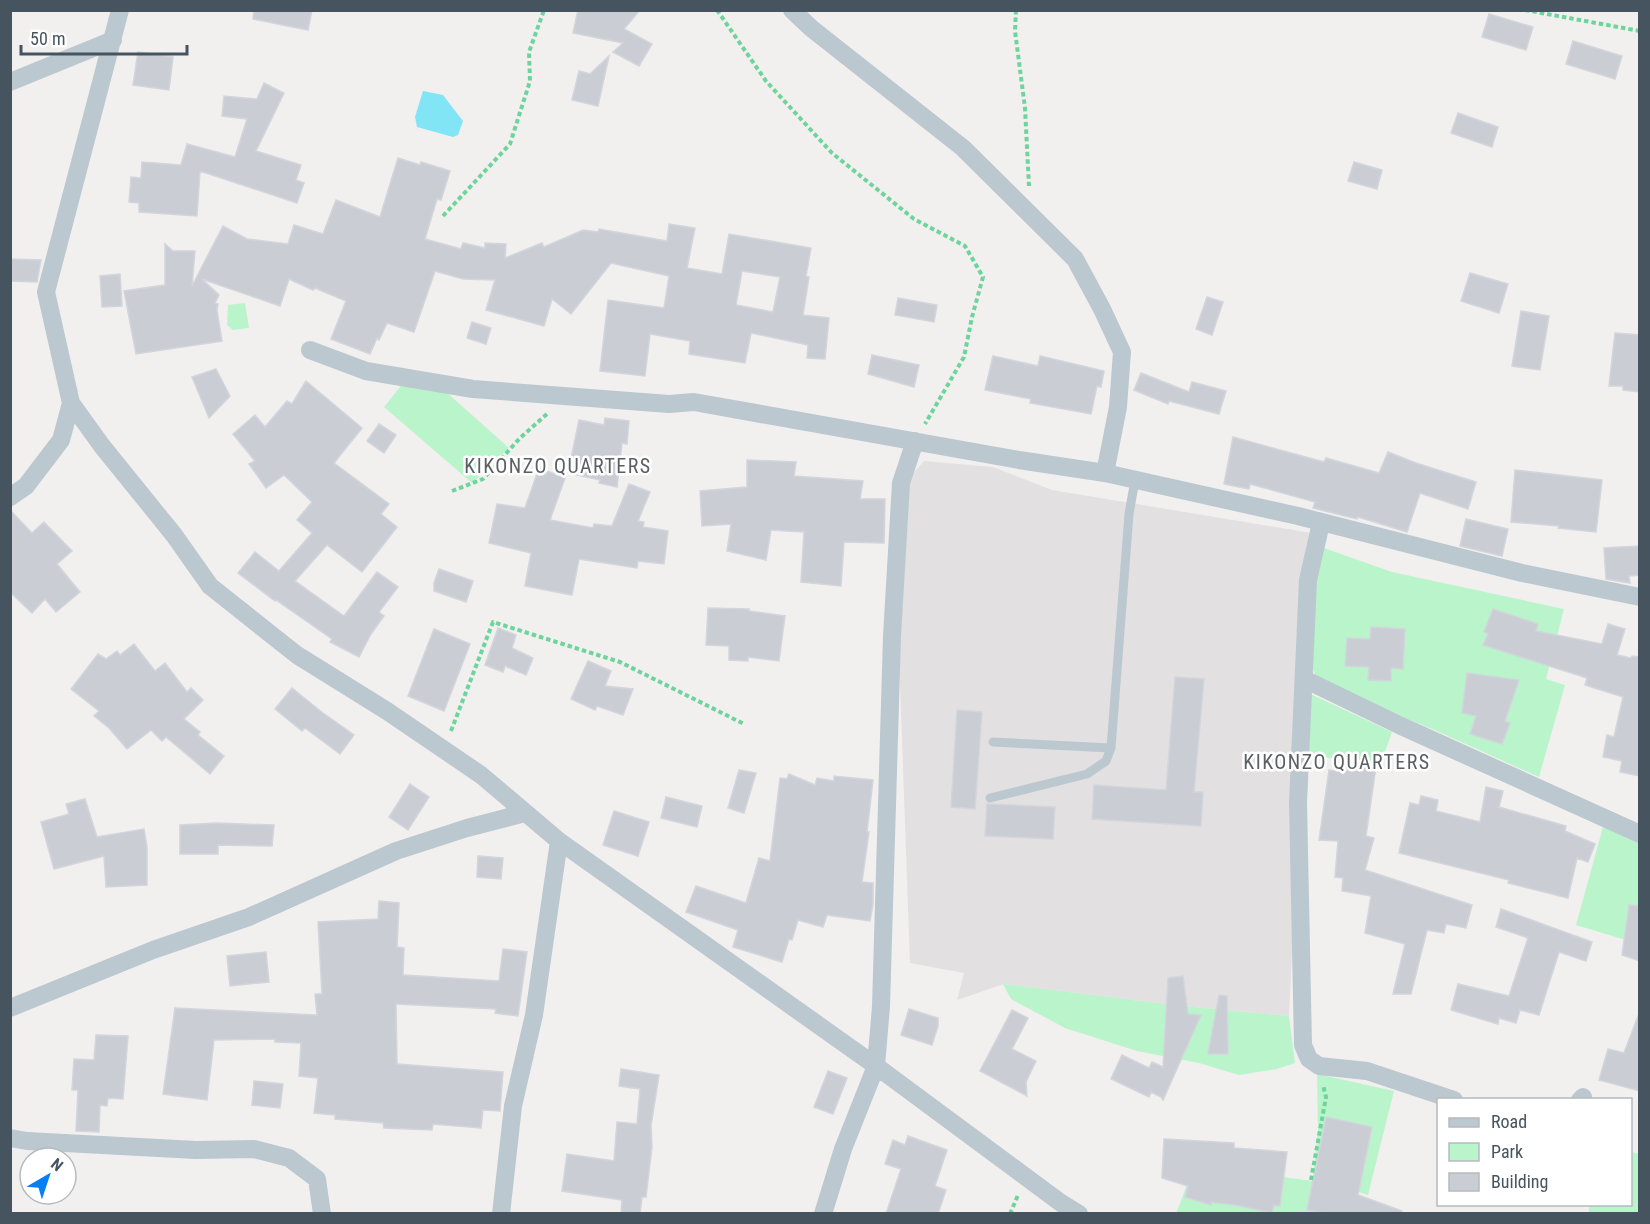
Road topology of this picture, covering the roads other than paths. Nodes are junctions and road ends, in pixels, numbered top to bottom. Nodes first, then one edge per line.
1 (120, 10) edge
2 (792, 10) edge
3 (113, 40) junction
4 (10, 82) edge
5 (310, 350) dead end
6 (71, 404) junction
7 (915, 441) junction
8 (1105, 473) junction
9 (1136, 480) junction
10 (10, 497) edge
11 (1321, 523) junction
12 (1640, 597) edge
13 (1304, 679) junction
14 (993, 742) dead end
15 (1111, 748) junction
16 (990, 798) dead end
17 (525, 813) junction
18 (1640, 834) edge
19 (559, 841) junction
20 (10, 1008) edge
21 (876, 1066) junction
22 (1448, 1098) edge
23 (10, 1138) edge
24 (322, 1214) edge
25 (501, 1214) edge
26 (823, 1214) edge
27 (1079, 1214) edge

1 - 3 street
2 - 8 street
3 - 4 street
3 - 6 street
5 - 7 street
6 - 10 street
6 - 17 street
7 - 8 street
7 - 21 street
8 - 9 street
9 - 11 street
9 - 15 lane
11 - 12 street
11 - 13 street
13 - 18 street
13 - 22 street
14 - 15 lane
15 - 16 lane
17 - 19 street
17 - 20 street
19 - 21 street
19 - 25 street
21 - 26 street
21 - 27 street
23 - 24 street

